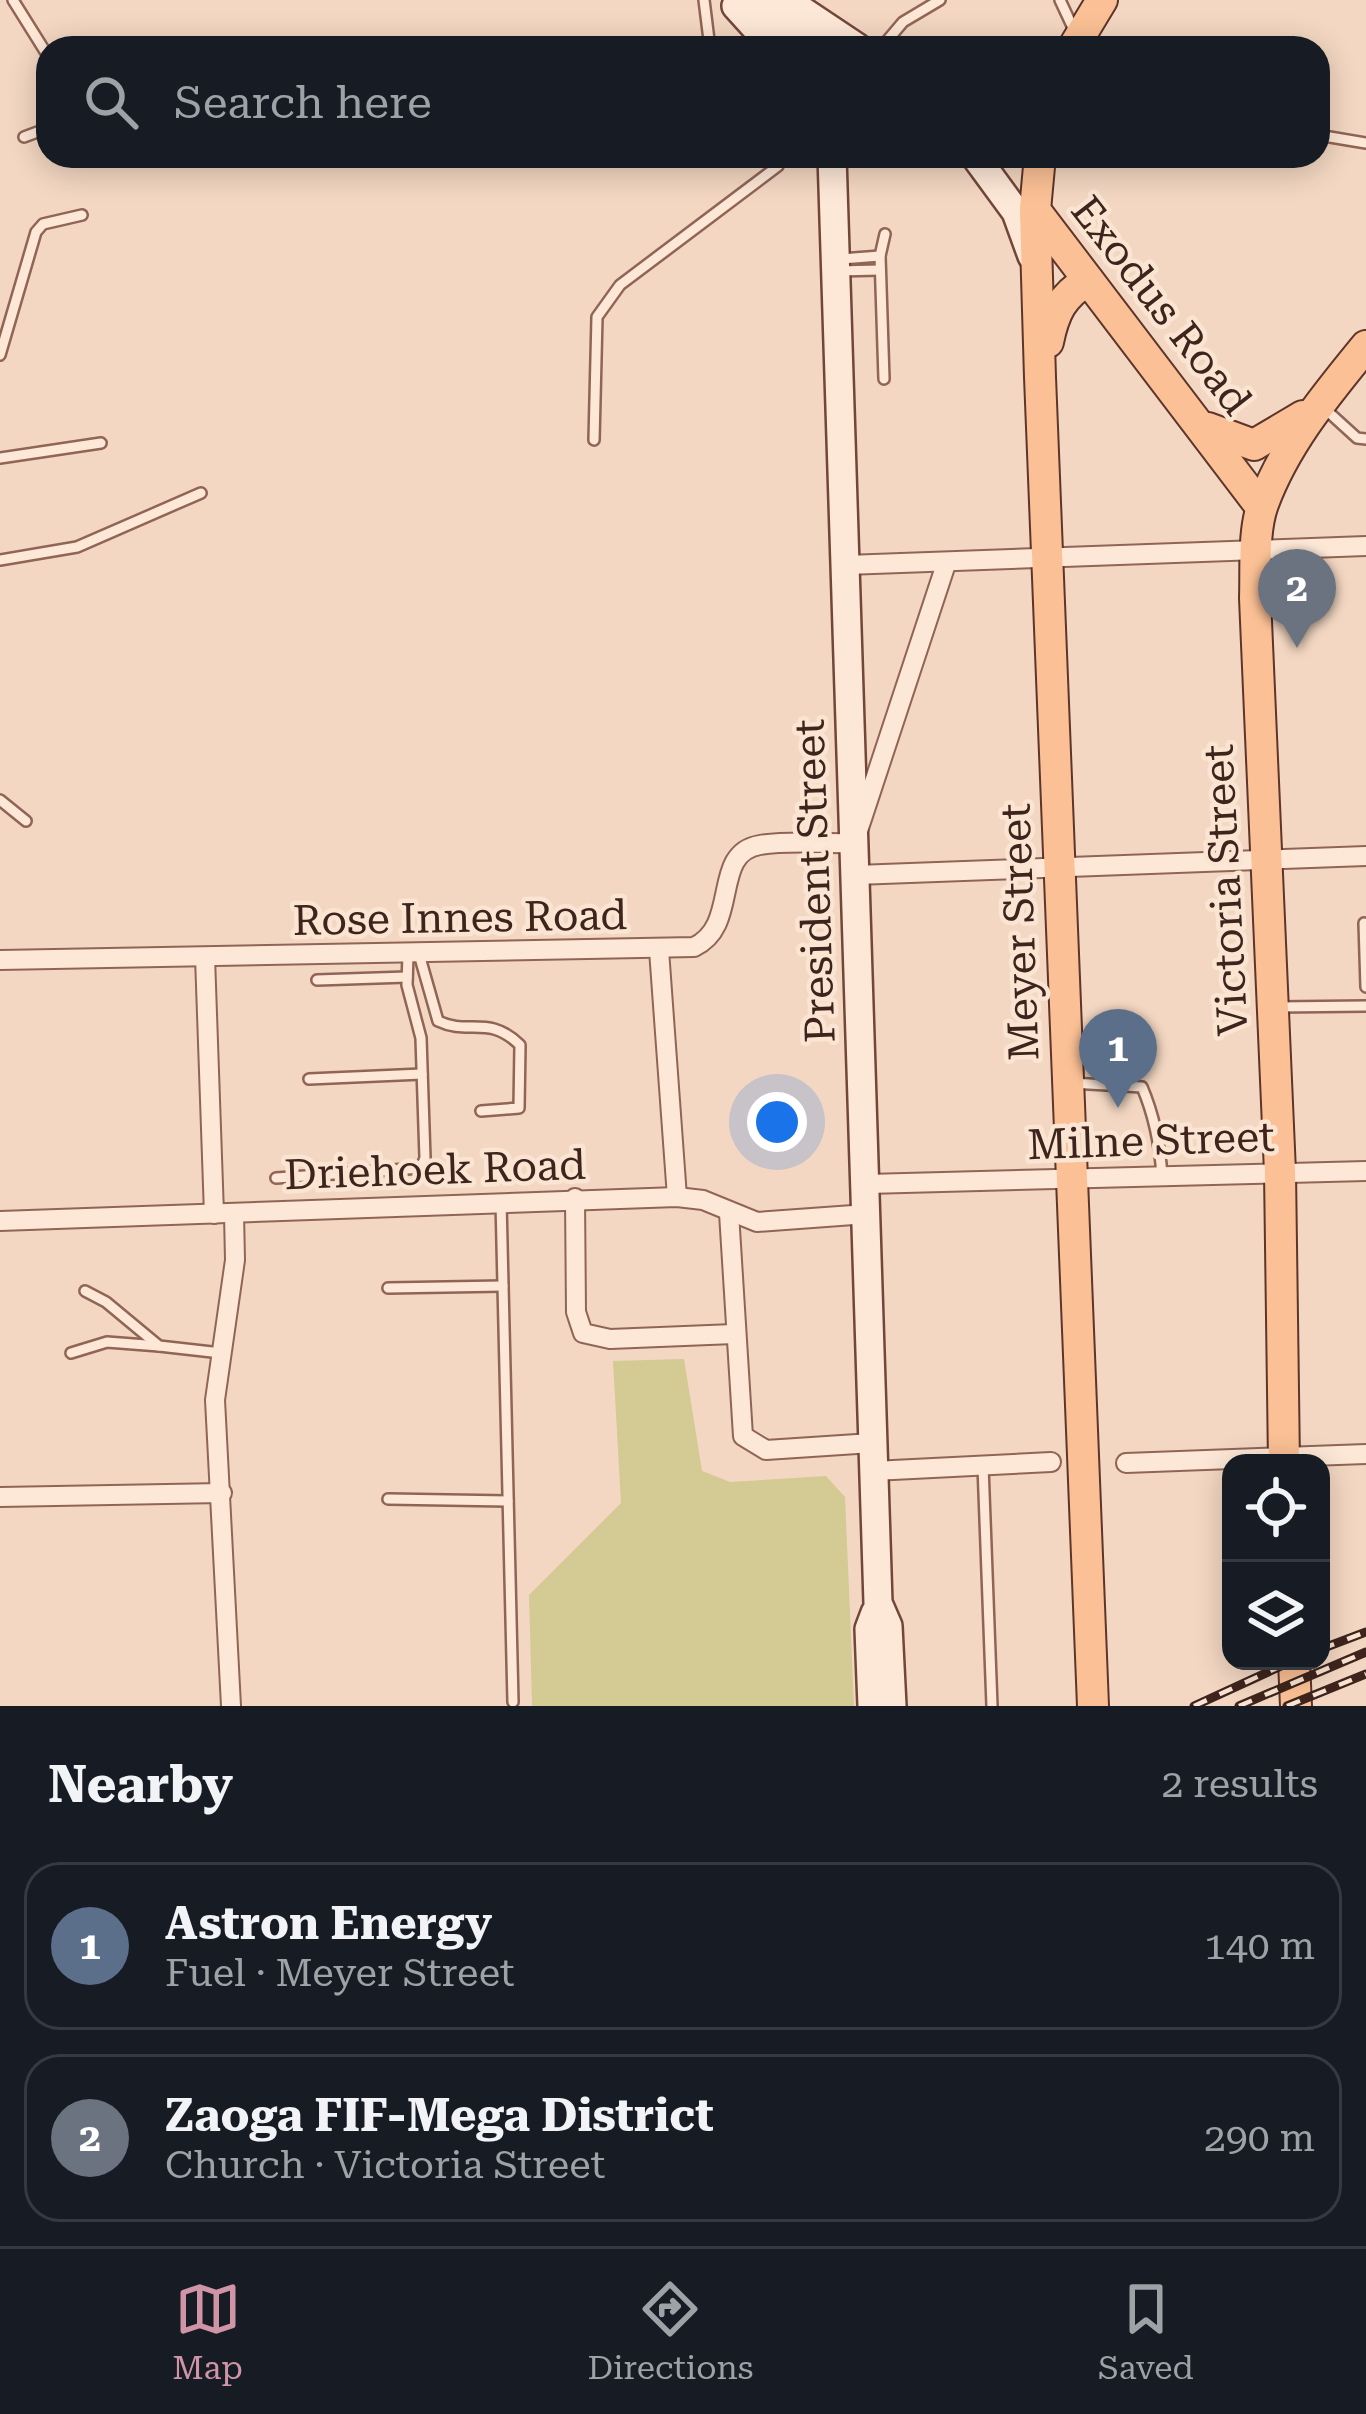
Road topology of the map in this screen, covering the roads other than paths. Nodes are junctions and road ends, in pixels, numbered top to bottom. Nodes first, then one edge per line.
1 (14, 0) edge
2 (704, 0) edge
3 (732, 0) edge
4 (748, 0) edge
5 (786, 0) edge
6 (940, 0) edge
7 (1060, 0) edge
8 (1102, 0) edge
9 (36, 36) edge
10 (708, 36) edge
11 (764, 36) edge
12 (802, 36) edge
13 (839, 36) edge
14 (891, 36) edge
15 (1072, 36) edge
16 (1080, 36) edge
17 (36, 132) edge
18 (24, 137) dead end
19 (1330, 137) edge
20 (1366, 143) edge
21 (775, 168) edge
22 (830, 168) edge
23 (983, 168) edge
24 (1003, 168) edge
25 (1039, 168) edge
26 (1035, 210) junction
27 (82, 215) dead end
28 (886, 235) dead end
29 (880, 256) junction
30 (835, 265) junction
31 (880, 270) junction
32 (1037, 271) junction
33 (1088, 280) junction
34 (1366, 346) edge
35 (0, 355) edge
36 (1040, 377) junction
37 (884, 379) dead end
38 (1317, 407) junction
39 (1203, 425) junction
40 (1366, 439) edge
41 (594, 440) dead end
42 (101, 443) dead end
43 (0, 458) edge
44 (201, 493) dead end
45 (1262, 507) junction
46 (1366, 546) edge
47 (1257, 552) junction
48 (0, 560) edge
49 (1048, 562) junction
50 (946, 564) junction
51 (845, 565) junction
52 (0, 800) edge
53 (26, 821) dead end
54 (854, 843) junction
55 (1366, 856) edge
56 (1265, 859) junction
57 (1058, 867) junction
58 (856, 875) junction
59 (1364, 923) edge
60 (659, 950) junction
61 (414, 954) junction
62 (206, 957) junction
63 (0, 960) edge
64 (407, 976) junction
65 (317, 980) dead end
66 (1366, 987) edge
67 (1366, 1006) edge
68 (1272, 1007) junction
69 (422, 1074) junction
70 (309, 1079) dead end
71 (1066, 1083) junction
72 (481, 1112) dead end
73 (1366, 1171) edge
74 (1280, 1172) junction
75 (1162, 1176) junction
76 (276, 1178) dead end
77 (1069, 1180) junction
78 (867, 1184) junction
79 (677, 1197) junction
80 (575, 1198) junction
81 (501, 1202) junction
82 (224, 1214) junction
83 (729, 1214) junction
84 (867, 1214) junction
85 (0, 1221) edge
86 (503, 1286) junction
87 (388, 1288) dead end
88 (85, 1291) dead end
89 (734, 1334) junction
90 (159, 1346) junction
91 (71, 1353) dead end
92 (221, 1353) junction
93 (1284, 1454) edge
94 (1366, 1454) edge
95 (873, 1457) junction
96 (1330, 1457) edge
97 (1222, 1461) edge
98 (1052, 1462) dead end
99 (1126, 1463) dead end
100 (983, 1466) junction
101 (222, 1493) junction
102 (0, 1497) edge
103 (388, 1498) dead end
104 (508, 1501) junction
105 (878, 1603) junction
106 (1294, 1670) edge
107 (513, 1702) dead end
108 (231, 1706) edge
109 (872, 1706) edge
110 (892, 1706) edge
111 (992, 1706) edge
112 (1093, 1706) edge
113 (1296, 1706) edge

1 - 9 lane
2 - 10 lane
3 - 11 street
4 - 12 street
5 - 13 street
6 - 14 lane
7 - 15 lane
8 - 16 main road
17 - 18 lane
19 - 20 lane
21 - 41 lane
22 - 30 street, President Street
23 - 32 street
24 - 26 street, Exodus Road
25 - 26 main road, Meyer Street
26 - 32 main road, Meyer Street
26 - 33 main road, Exodus Road
27 - 35 lane
28 - 29 lane
29 - 30 lane
29 - 31 lane
30 - 31 lane
30 - 51 street, President Street
31 - 37 lane
32 - 36 main road, Meyer Street
33 - 36 main road
33 - 39 main road, Exodus Road
34 - 38 main road, Victoria Street
36 - 49 main road, Meyer Street
38 - 39 main road
38 - 40 lane
38 - 45 main road, Victoria Street
39 - 45 main road, Exodus Road
42 - 43 lane
44 - 48 lane
45 - 47 main road, Victoria Street
46 - 47 street
47 - 49 street
47 - 56 main road, Victoria Street
49 - 50 street
49 - 57 main road, Meyer Street
50 - 51 street
50 - 54 street
51 - 54 street, President Street
52 - 53 lane
54 - 58 street, President Street
54 - 60 street, Rose Innes Road
55 - 56 street
56 - 57 street
56 - 68 main road, Victoria Street
57 - 58 street
57 - 71 main road, Meyer Street
58 - 78 street, President Street
59 - 66 lane
60 - 61 street, Rose Innes Road
60 - 79 street
61 - 62 street, Rose Innes Road
61 - 64 lane
61 - 72 lane
62 - 63 street, Rose Innes Road
62 - 82 street
64 - 65 lane
64 - 69 lane
67 - 68 lane
68 - 74 main road, Victoria Street
69 - 70 lane
69 - 76 lane
71 - 75 lane
71 - 77 main road, Meyer Street
73 - 74 street, Milne Street
74 - 75 street, Milne Street
74 - 93 main road, Victoria Street
75 - 77 street, Milne Street
77 - 78 street, Milne Street
77 - 112 main road, Meyer Street
78 - 84 street, President Street
79 - 80 street, Driehoek Road
79 - 83 street, Driehoek Road
80 - 81 street, Driehoek Road
80 - 89 street
81 - 82 street, Driehoek Road
81 - 86 lane
82 - 85 street, Driehoek Road
82 - 92 street
83 - 84 street, Driehoek Road
83 - 89 street
84 - 95 street, President Street
86 - 87 lane
86 - 104 lane
88 - 90 lane
89 - 95 street
90 - 91 lane
90 - 92 lane
92 - 101 street
94 - 96 street
95 - 100 street
95 - 105 street, President Street
97 - 99 street
98 - 100 street
100 - 111 lane
101 - 102 street
101 - 108 street
103 - 104 lane
104 - 107 lane
105 - 109 street, President Street
105 - 110 street, President Street
106 - 113 main road

